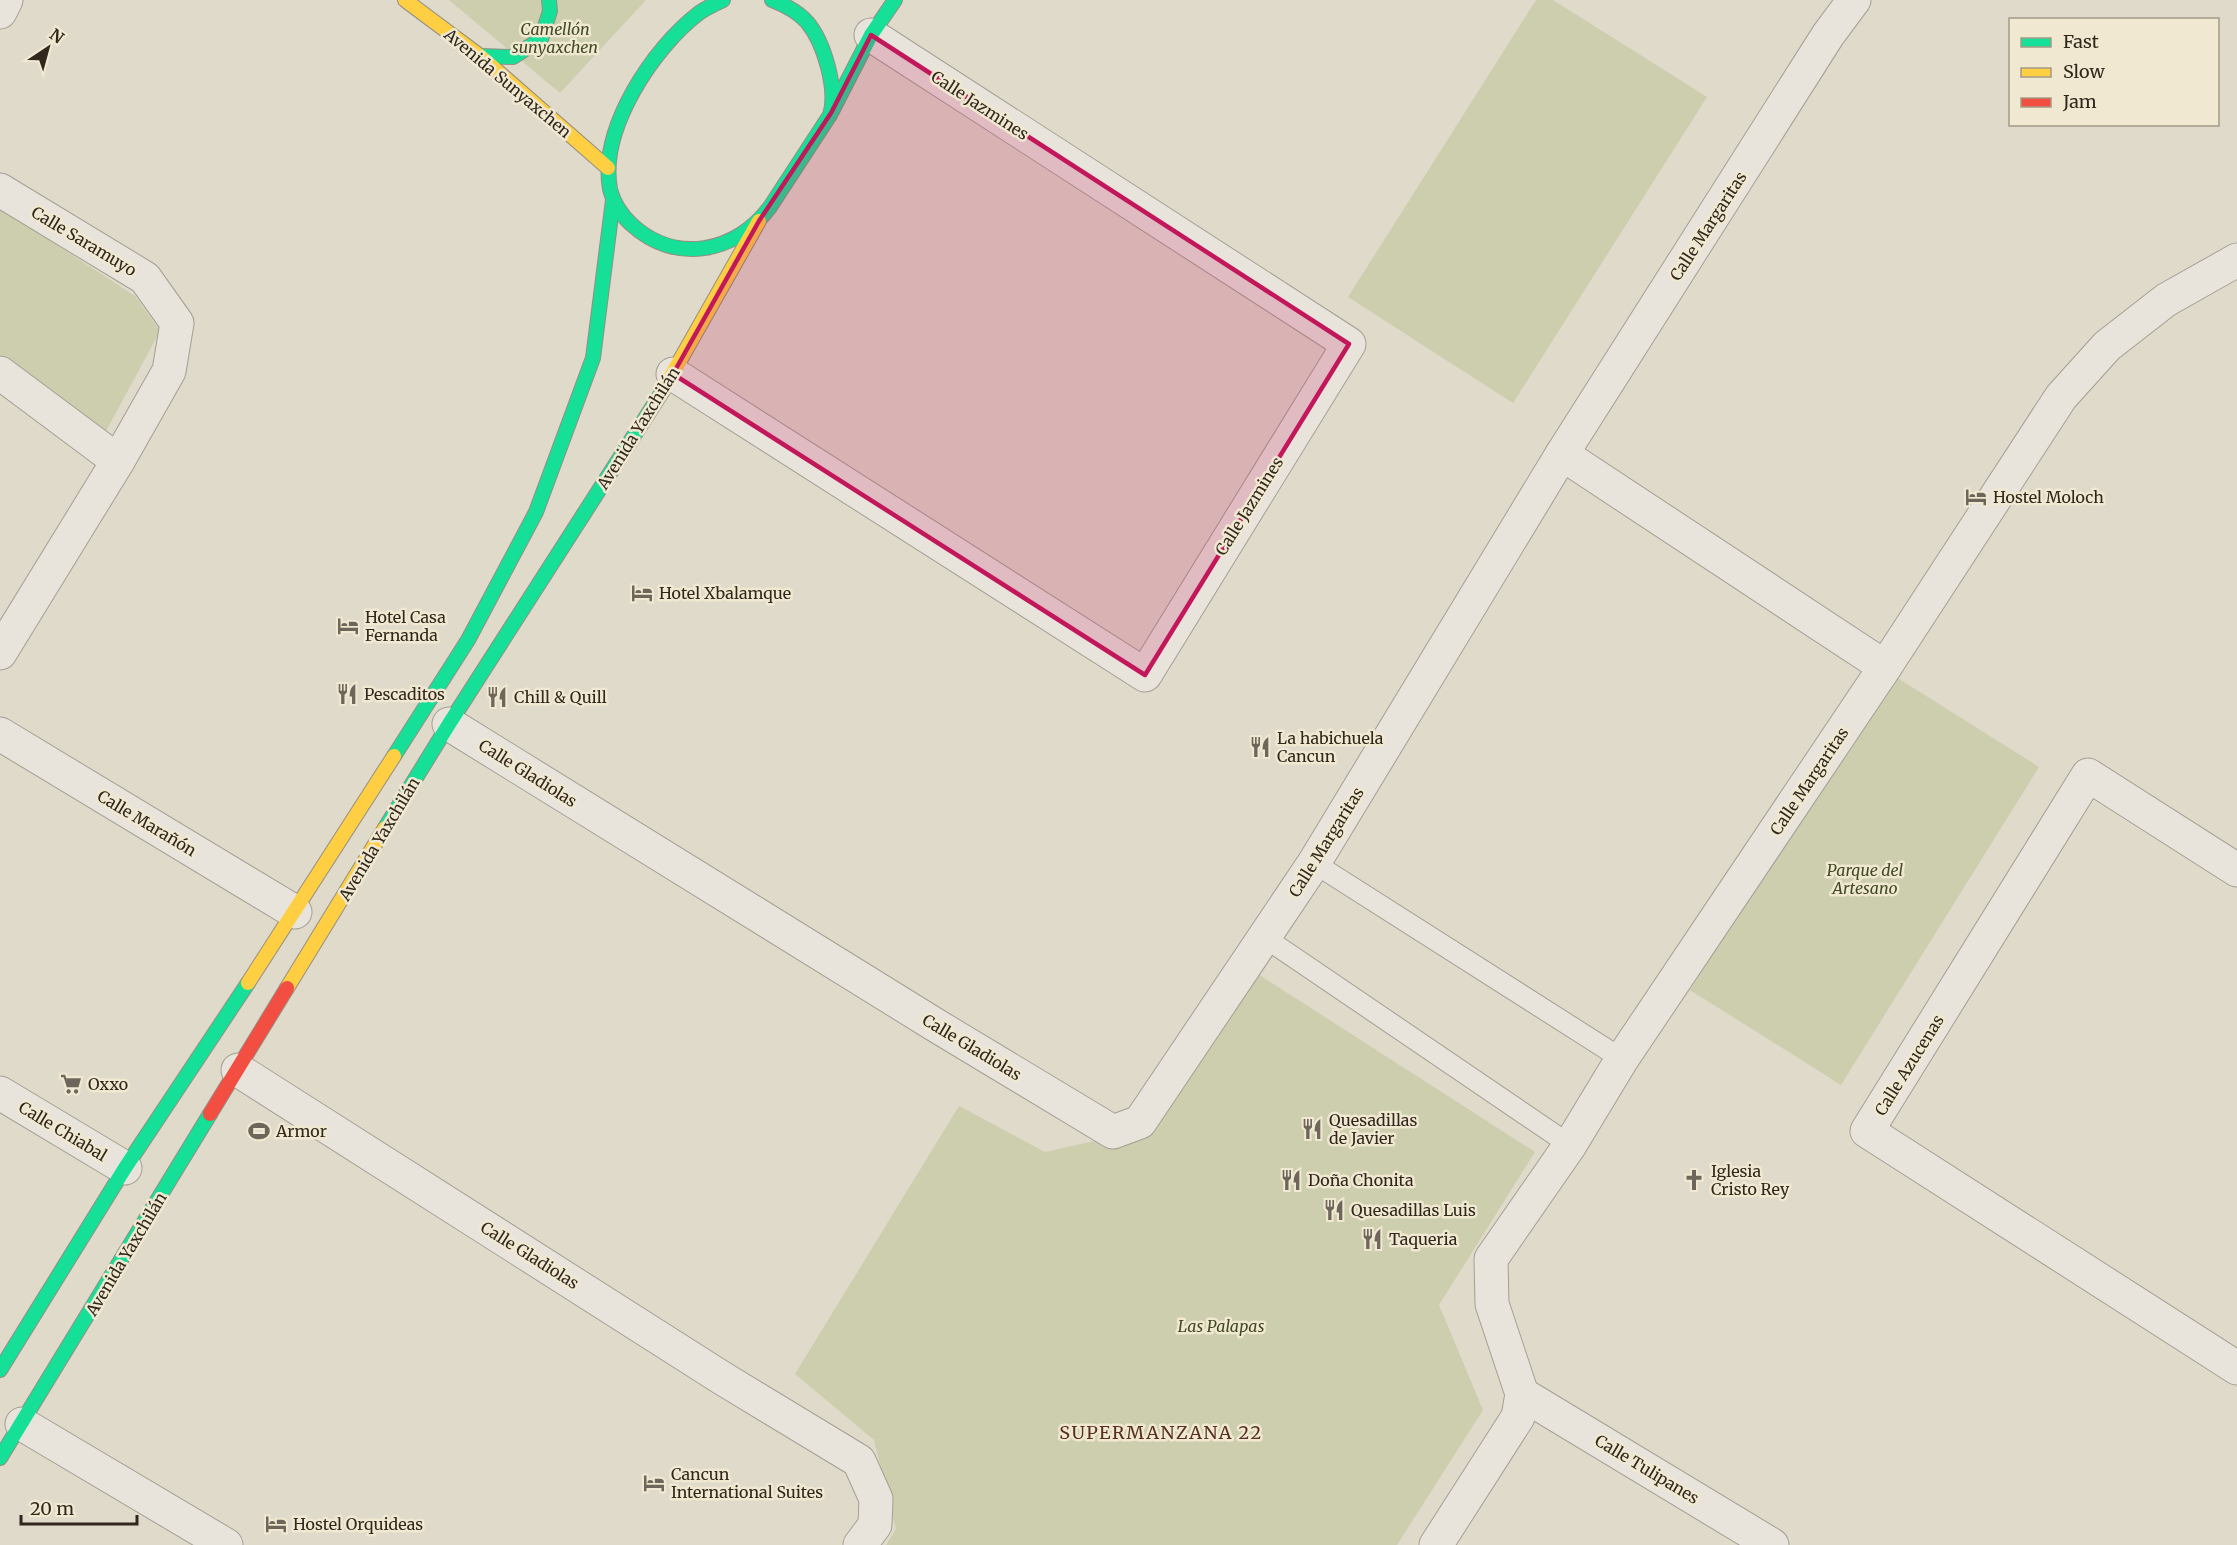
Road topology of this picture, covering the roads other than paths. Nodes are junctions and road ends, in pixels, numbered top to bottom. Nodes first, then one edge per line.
1 (6, 0) edge
2 (405, 0) edge
3 (549, 0) edge
4 (723, 0) edge
5 (772, 0) edge
6 (895, 0) edge
7 (1854, 0) edge
8 (685, 4) dead end
9 (702, 11) junction
10 (0, 12) edge
11 (871, 35) junction
12 (480, 56) junction
13 (831, 113) junction
14 (608, 168) junction
15 (0, 190) edge
16 (613, 200) junction
17 (759, 221) junction
18 (2237, 260) edge
19 (0, 373) edge
20 (673, 374) junction
21 (1562, 454) junction
22 (118, 461) junction
23 (0, 653) edge
24 (1886, 667) junction
25 (449, 724) junction
26 (0, 734) edge
27 (2232, 857) edge
28 (1314, 863) junction
29 (295, 912) junction
30 (1264, 937) junction
31 (1622, 1059) junction
32 (238, 1070) junction
33 (1036, 1086) joint
34 (0, 1093) edge
35 (1570, 1145) junction
36 (125, 1168) junction
37 (2237, 1368) edge
38 (0, 1370) edge
39 (1522, 1394) junction
40 (22, 1424) junction
41 (0, 1458) edge
42 (226, 1545) edge
43 (860, 1545) edge
44 (1436, 1545) edge
45 (1772, 1545) edge

1 - 10 street
2 - 12 main road, Avenida Sunyaxchen
3 - 12 main road
4 - 9 main road
5 - 13 main road
6 - 11 main road
7 - 21 street, Calle Margaritas
8 - 9 main road
9 - 14 main road
11 - 13 main road
11 - 20 street, Calle Jazmines
12 - 14 main road, Avenida Sunyaxchen
13 - 17 main road, Avenida Yaxchilán
14 - 16 main road
15 - 22 street, Calle Saramuyo
16 - 17 main road
16 - 29 main road, Avenida Yaxchilán
17 - 20 main road, Avenida Yaxchilán
18 - 24 street, Calle Margaritas
19 - 22 street
20 - 25 main road, Avenida Yaxchilán
21 - 24 street
21 - 28 street, Calle Margaritas
22 - 23 street, Calle Saramuyo
24 - 31 street, Calle Margaritas
25 - 32 main road, Avenida Yaxchilán
25 - 33 street, Calle Gladiolas
26 - 29 street, Calle Marañón
27 - 37 street, Calle Azucenas
28 - 30 street, Calle Margaritas
28 - 31 lane
29 - 36 main road, Avenida Yaxchilán
30 - 33 street, Calle Margaritas
30 - 35 lane
31 - 35 street, Calle Margaritas
32 - 40 main road, Avenida Yaxchilán
32 - 43 street, Calle Gladiolas
34 - 36 street, Calle Chiabal
35 - 39 street, Calle Margaritas
36 - 38 main road, Avenida Yaxchilán
39 - 44 street
39 - 45 street, Calle Tulipanes
40 - 41 main road, Avenida Yaxchilán
40 - 42 street

